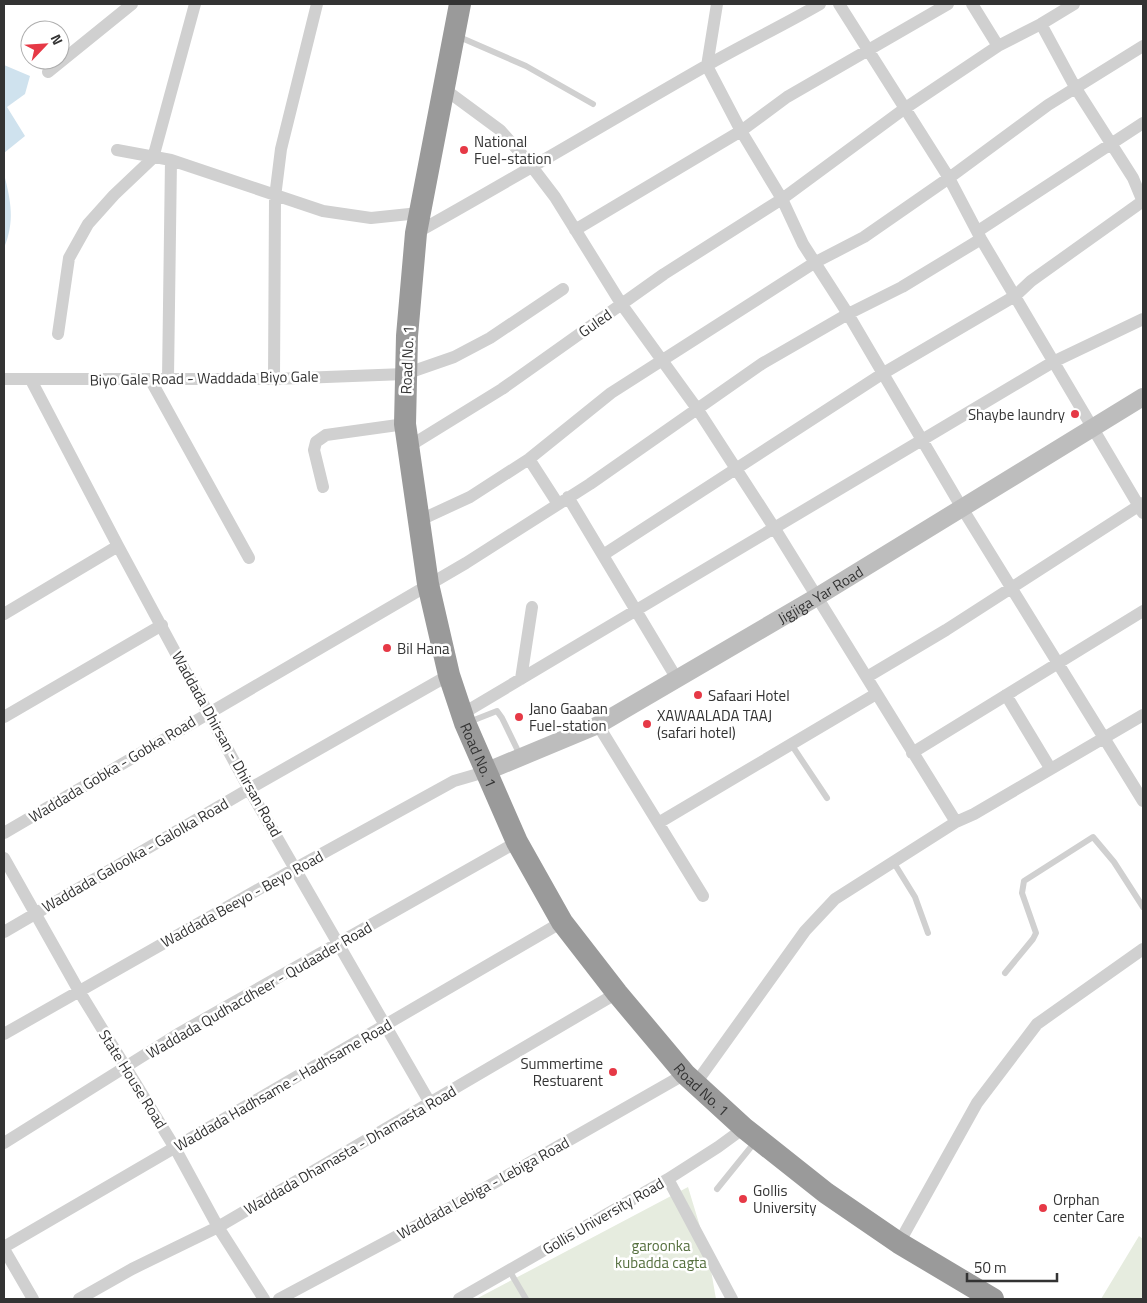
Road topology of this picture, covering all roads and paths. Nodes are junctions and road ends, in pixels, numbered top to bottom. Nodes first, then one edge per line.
1 (132, 4) edge
2 (195, 4) edge
3 (317, 4) edge
4 (460, 4) edge
5 (717, 4) edge
6 (820, 4) edge
7 (839, 4) edge
8 (948, 4) edge
9 (972, 4) edge
10 (1074, 4) edge
11 (1041, 24) junction
12 (454, 35) junction
13 (998, 46) junction
14 (1143, 46) edge
15 (869, 50) junction
16 (707, 66) junction
17 (48, 72) dead end
18 (1076, 87) junction
19 (443, 88) junction
20 (593, 104) dead end
21 (904, 109) junction
22 (1143, 123) edge
23 (741, 131) junction
24 (1112, 144) junction
25 (117, 150) dead end
26 (153, 158) junction
27 (171, 160) junction
28 (533, 168) junction
29 (949, 178) junction
30 (275, 197) junction
31 (782, 199) junction
32 (1143, 201) edge
33 (417, 223) junction
34 (575, 230) junction
35 (979, 235) junction
36 (814, 263) junction
37 (563, 289) dead end
38 (1014, 296) junction
39 (622, 305) junction
40 (848, 314) junction
41 (1143, 319) edge
42 (58, 334) dead end
43 (662, 360) junction
44 (1054, 362) junction
45 (405, 374) junction
46 (882, 374) junction
47 (168, 378) junction
48 (274, 378) junction
49 (4, 379) edge
50 (150, 379) junction
51 (31, 380) junction
52 (1143, 397) edge
53 (698, 410) junction
54 (405, 424) junction
55 (1092, 428) junction
56 (923, 441) junction
57 (408, 447) junction
58 (529, 459) junction
59 (735, 469) junction
60 (323, 487) dead end
61 (563, 501) junction
62 (1142, 507) edge
63 (962, 508) junction
64 (418, 521) junction
65 (775, 529) junction
66 (118, 546) junction
67 (603, 555) junction
68 (249, 558) dead end
69 (428, 584) junction
70 (1010, 587) junction
71 (816, 598) junction
72 (532, 607) dead end
73 (637, 610) junction
74 (1143, 611) edge
75 (4, 614) edge
76 (162, 625) junction
77 (1059, 662) junction
78 (449, 675) junction
79 (867, 676) junction
80 (521, 679) junction
81 (677, 679) junction
82 (876, 694) junction
83 (1006, 695) junction
84 (208, 712) junction
85 (1143, 715) edge
86 (4, 717) edge
87 (463, 719) junction
88 (598, 725) junction
89 (1104, 738) junction
90 (791, 744) junction
91 (912, 753) junction
92 (521, 757) junction
93 (1050, 768) junction
94 (485, 772) junction
95 (249, 789) junction
96 (827, 798) dead end
97 (1143, 801) edge
98 (660, 822) junction
99 (956, 822) junction
100 (4, 834) edge
101 (517, 842) junction
102 (4, 858) edge
103 (894, 863) junction
104 (296, 868) junction
105 (703, 896) dead end
106 (1143, 907) edge
107 (34, 914) junction
108 (562, 922) junction
109 (4, 932) edge
110 (928, 933) dead end
111 (339, 944) junction
112 (1143, 949) edge
113 (1005, 973) dead end
114 (79, 991) junction
115 (617, 993) junction
116 (385, 1025) junction
117 (4, 1034) edge
118 (126, 1068) junction
119 (691, 1079) junction
120 (430, 1103) junction
121 (751, 1133) junction
122 (4, 1143) edge
123 (175, 1148) junction
124 (668, 1179) junction
125 (717, 1189) dead end
126 (218, 1226) junction
127 (899, 1243) junction
128 (4, 1248) edge
129 (509, 1270) junction
130 (33, 1299) edge
131 (79, 1299) edge
132 (264, 1299) edge
133 (279, 1299) edge
134 (459, 1299) edge
135 (526, 1299) edge
136 (732, 1299) edge
137 (993, 1299) edge

1 - 17 street
2 - 26 street
3 - 30 street
4 - 12 highway, Road No. 1
5 - 16 street
6 - 16 street
7 - 15 street
8 - 15 street
9 - 13 street
10 - 11 street, Guled
11 - 13 street, Guled
11 - 18 street
12 - 19 highway, Road No. 1
12 - 20 lane
13 - 21 street, Guled
14 - 18 street
15 - 21 street
15 - 23 street
16 - 23 street
16 - 28 street
18 - 24 street
18 - 29 street
19 - 28 street
19 - 33 highway, Road No. 1
21 - 29 street
21 - 31 street, Guled
22 - 24 street, Waddada Gobka - Gobka Road
23 - 31 street
23 - 34 street
24 - 32 street
24 - 35 street, Waddada Gobka - Gobka Road
25 - 26 street
26 - 27 street
26 - 42 street
27 - 30 street
27 - 47 street
28 - 33 street
28 - 34 street
29 - 35 street
29 - 36 street
30 - 33 street
30 - 48 street
31 - 36 street
31 - 39 street, Guled
32 - 38 street
33 - 45 highway, Road No. 1
34 - 39 street
35 - 38 street
35 - 40 street, Waddada Gobka - Gobka Road
36 - 40 street
36 - 43 street
37 - 45 street, Biyo Gale Road - Waddada Biyo Gale
38 - 44 street
38 - 46 street
39 - 43 street
39 - 57 street, Guled
40 - 46 street
40 - 53 street, Waddada Gobka - Gobka Road
41 - 44 street
43 - 53 street
43 - 58 street
44 - 55 street
44 - 56 street
45 - 48 street, Biyo Gale Road - Waddada Biyo Gale
45 - 54 highway, Road No. 1
46 - 56 street
46 - 59 street
47 - 48 street, Biyo Gale Road - Waddada Biyo Gale
47 - 50 street, Biyo Gale Road - Waddada Biyo Gale
49 - 51 street, Biyo Gale Road - Waddada Biyo Gale
50 - 51 street, Biyo Gale Road - Waddada Biyo Gale
50 - 68 street
51 - 66 street, Waddada Dhirsan - Dhirsan Road
52 - 55 street, Jigjiga Yar Road
53 - 59 street
53 - 61 street, Waddada Gobka - Gobka Road
54 - 57 highway, Road No. 1
54 - 60 street
55 - 62 street
55 - 63 street, Jigjiga Yar Road
56 - 63 street
56 - 65 street
57 - 64 highway, Road No. 1
58 - 61 street
58 - 64 street
59 - 65 street
59 - 67 street
61 - 67 street
61 - 69 street, Waddada Gobka - Gobka Road
62 - 70 street
63 - 70 street
63 - 71 street, Jigjiga Yar Road
64 - 69 highway, Road No. 1
65 - 71 street
65 - 73 street
66 - 75 street
66 - 76 street, Waddada Dhirsan - Dhirsan Road
67 - 73 street
69 - 78 highway, Road No. 1
69 - 84 street, Waddada Gobka - Gobka Road
70 - 77 street
70 - 79 street
71 - 79 street
71 - 81 street, Jigjiga Yar Road
72 - 80 street
73 - 80 street
73 - 81 street
74 - 77 street
76 - 84 street, Waddada Dhirsan - Dhirsan Road
76 - 86 street
77 - 83 street
77 - 89 street
78 - 87 highway, Road No. 1
78 - 95 street, Waddada Galoolka - Galolka Road
79 - 82 street
80 - 87 street
81 - 88 street, Jigjiga Yar Road
82 - 90 street
82 - 91 street
83 - 91 street
83 - 93 street
84 - 95 street, Waddada Dhirsan - Dhirsan Road
84 - 100 street, Waddada Gobka - Gobka Road
85 - 89 street
87 - 92 lane
87 - 94 highway, Road No. 1
88 - 92 street, Jigjiga Yar Road
88 - 98 street
89 - 93 street
89 - 97 street
90 - 96 lane
90 - 98 street
91 - 99 street
92 - 94 street, Jigjiga Yar Road
93 - 99 street
94 - 101 highway, Road No. 1
94 - 104 street, Waddada Beeyo - Beyo Road
95 - 104 street, Waddada Dhirsan - Dhirsan Road
95 - 107 street, Waddada Galoolka - Galolka Road
98 - 105 street
99 - 103 street
101 - 108 highway, Road No. 1
101 - 111 street, Waddada Qudhacdheer - Qudaader Road
102 - 107 street, State House Road
103 - 110 lane
103 - 119 street
104 - 111 street, Waddada Dhirsan - Dhirsan Road
104 - 114 street, Waddada Beeyo - Beyo Road
106 - 113 lane
107 - 109 street, Waddada Galoolka - Galolka Road
107 - 114 street, State House Road
108 - 115 highway, Road No. 1
108 - 116 street, Waddada Hadhsame - Hadhsame Road
111 - 116 street, Waddada Dhirsan - Dhirsan Road
111 - 118 street, Waddada Qudhacdheer - Qudaader Road
112 - 127 street
114 - 117 street, Waddada Beeyo - Beyo Road
114 - 118 street, State House Road
115 - 119 highway, Road No. 1
115 - 120 street, Waddada Dhamasta - Dhamasta Road
116 - 120 street, Waddada Dhirsan - Dhirsan Road
116 - 123 street, Waddada Hadhsame - Hadhsame Road
118 - 122 street, Waddada Qudhacdheer - Qudaader Road
118 - 123 street, State House Road
119 - 121 highway, Road No. 1
119 - 133 street, Waddada Lebiga - Lebiga Road
120 - 126 street, Waddada Dhamasta - Dhamasta Road
121 - 124 street, Gollis University Road
121 - 125 lane
121 - 127 highway, Road No. 1
123 - 126 street, State House Road
123 - 128 street, Waddada Hadhsame - Hadhsame Road
124 - 129 street, Gollis University Road
124 - 136 street
126 - 131 street, Waddada Dhamasta - Dhamasta Road
126 - 132 street, State House Road
127 - 137 highway, Road No. 1
128 - 130 street
129 - 134 street, Gollis University Road
129 - 135 lane

